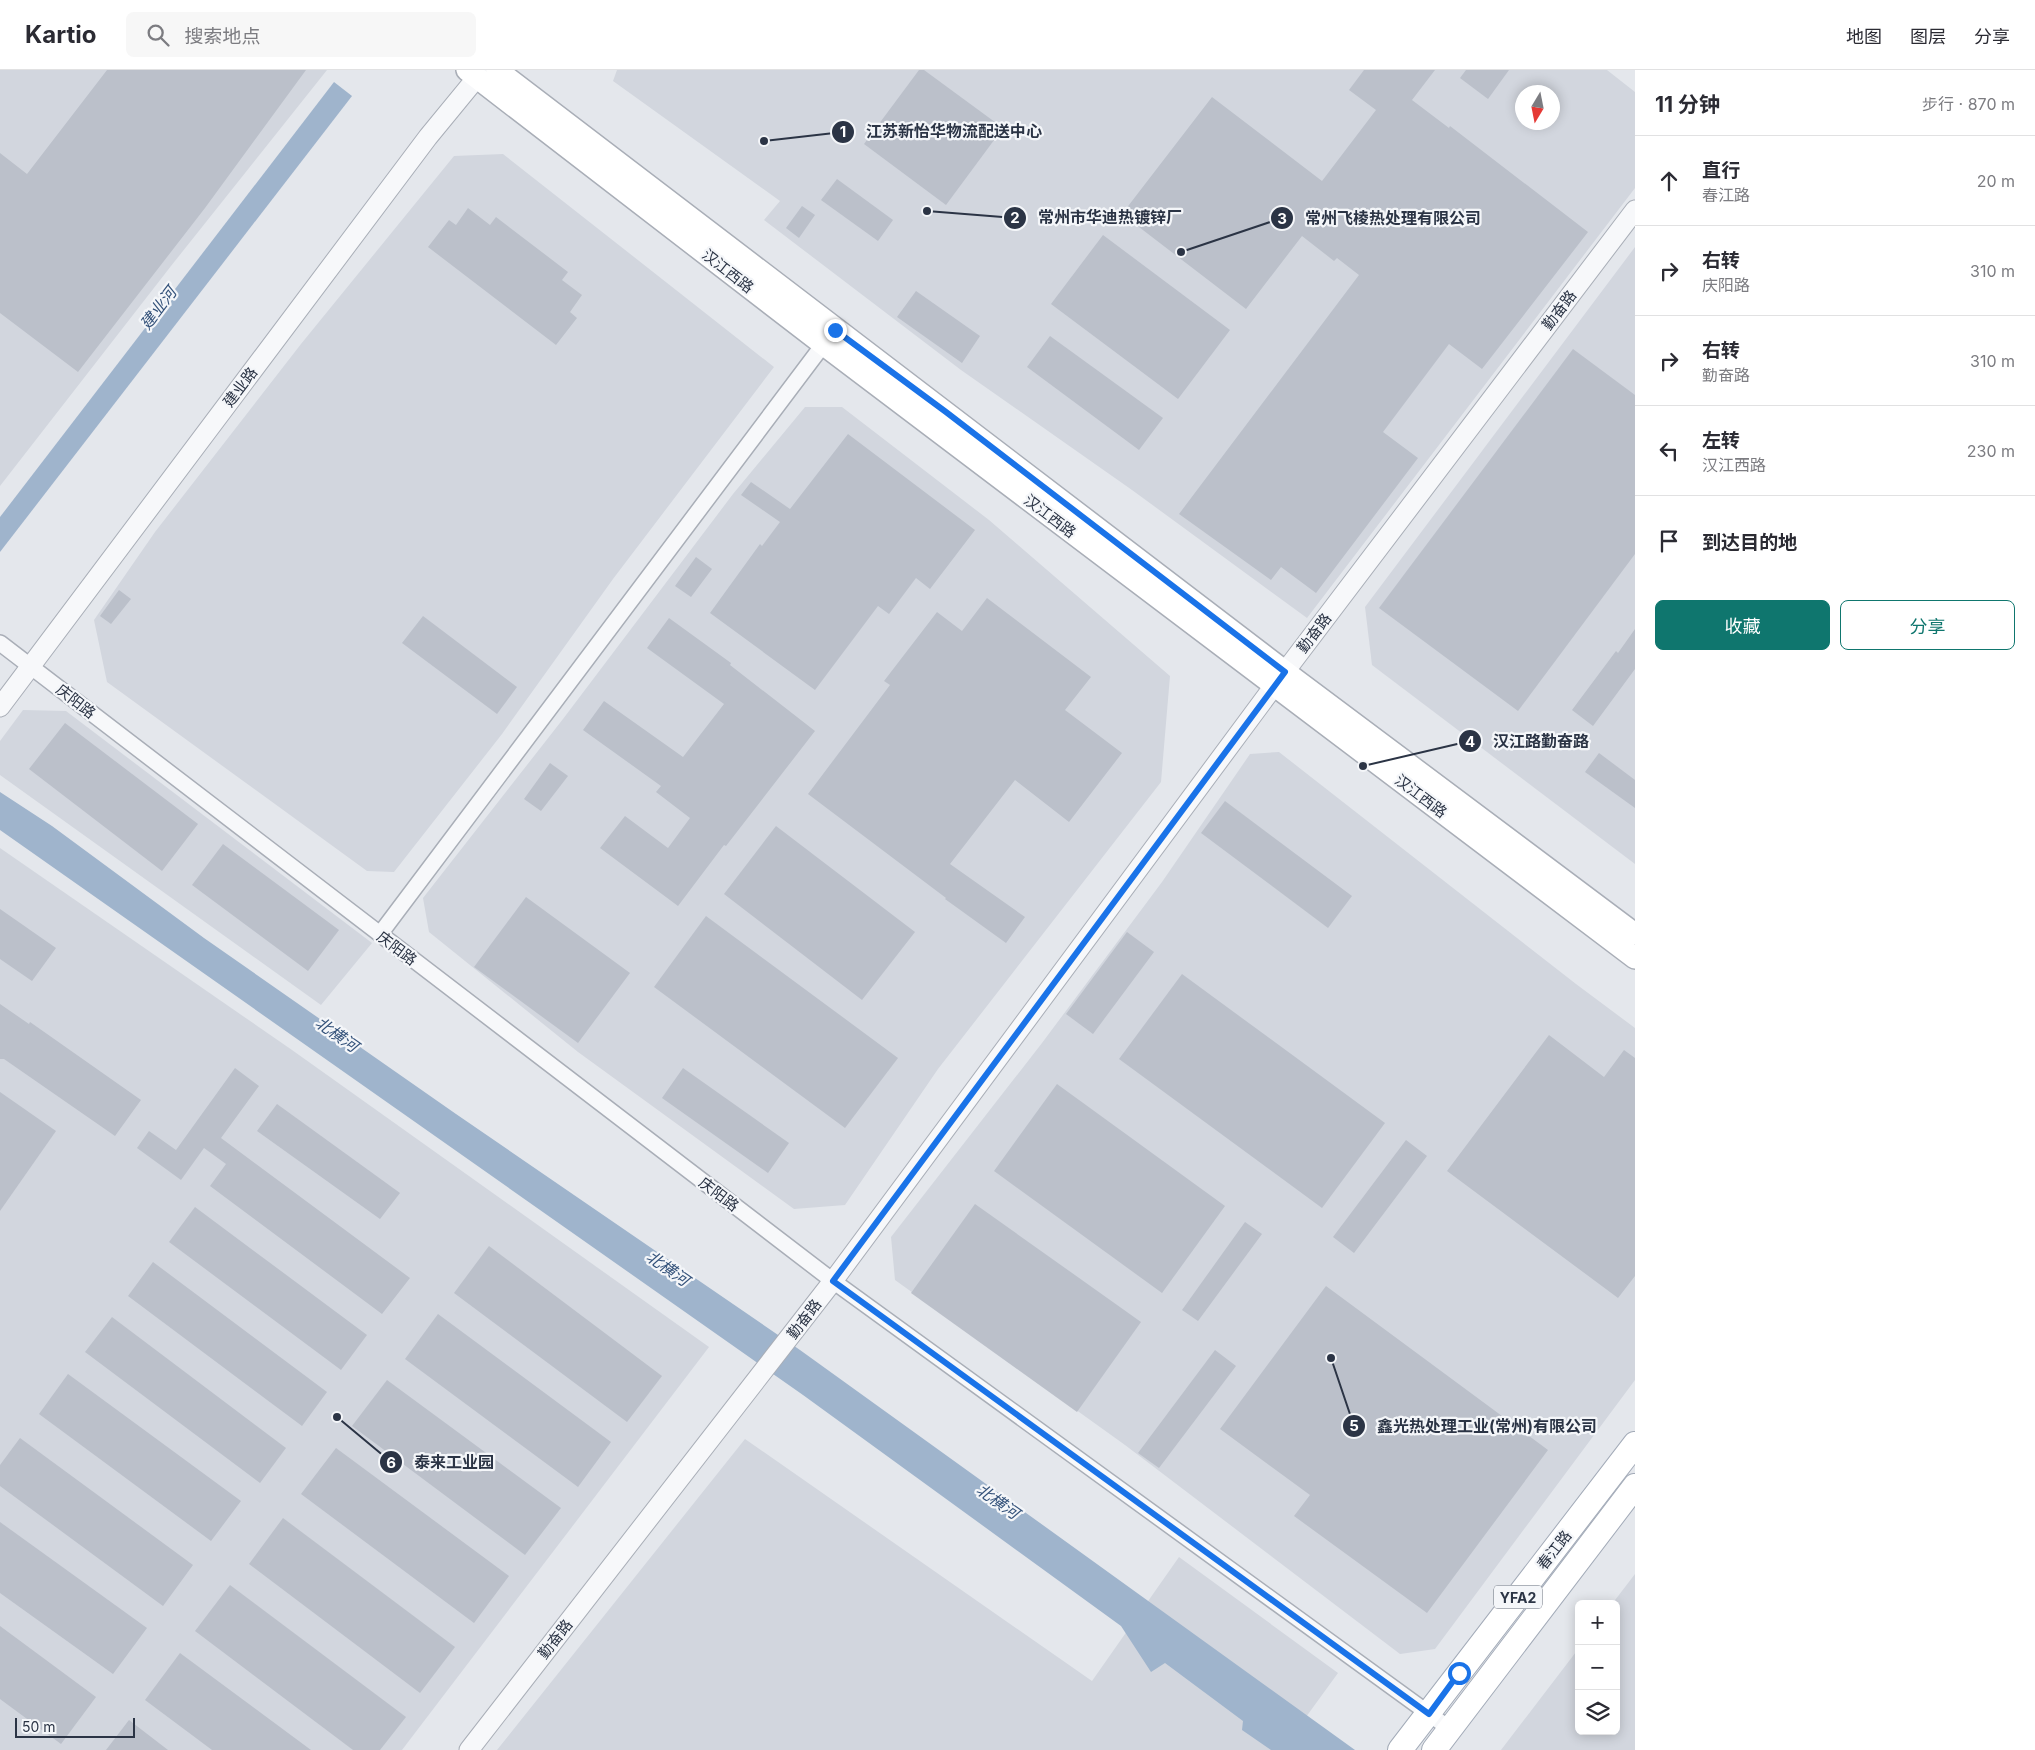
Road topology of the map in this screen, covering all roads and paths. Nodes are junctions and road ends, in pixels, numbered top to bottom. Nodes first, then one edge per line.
1 (497, 70) edge
2 (475, 72) edge
3 (1635, 210) edge
4 (829, 337) junction
5 (0, 643) edge
6 (30, 666) junction
7 (1279, 679) junction
8 (0, 707) edge
9 (380, 934) junction
10 (1635, 934) edge
11 (1635, 958) edge
12 (833, 1281) junction
13 (1635, 1444) edge
14 (1635, 1486) edge
15 (1429, 1714) junction
16 (1450, 1729) junction
17 (469, 1750) edge
18 (1400, 1750) edge
19 (1434, 1750) edge

1 - 4 main road, 汉江西路
2 - 4 main road, 汉江西路
2 - 6 street, 建业路
3 - 7 street, 勤奋路
4 - 7 main road, 汉江西路
4 - 9 street
5 - 6 street, 庆阳路
6 - 8 street, 建业路
6 - 9 street, 庆阳路
7 - 10 main road, 汉江西路
7 - 11 main road, 汉江西路
7 - 12 street, 勤奋路
9 - 12 street, 庆阳路
12 - 15 street, 庆阳路
12 - 17 street, 勤奋路
13 - 15 main road, 春江路 / YFA2
14 - 16 main road, 春江路 / YFA2
15 - 16 street, 庆阳路
15 - 18 main road, 春江路 / YFA2
16 - 19 main road, 春江路 / YFA2

